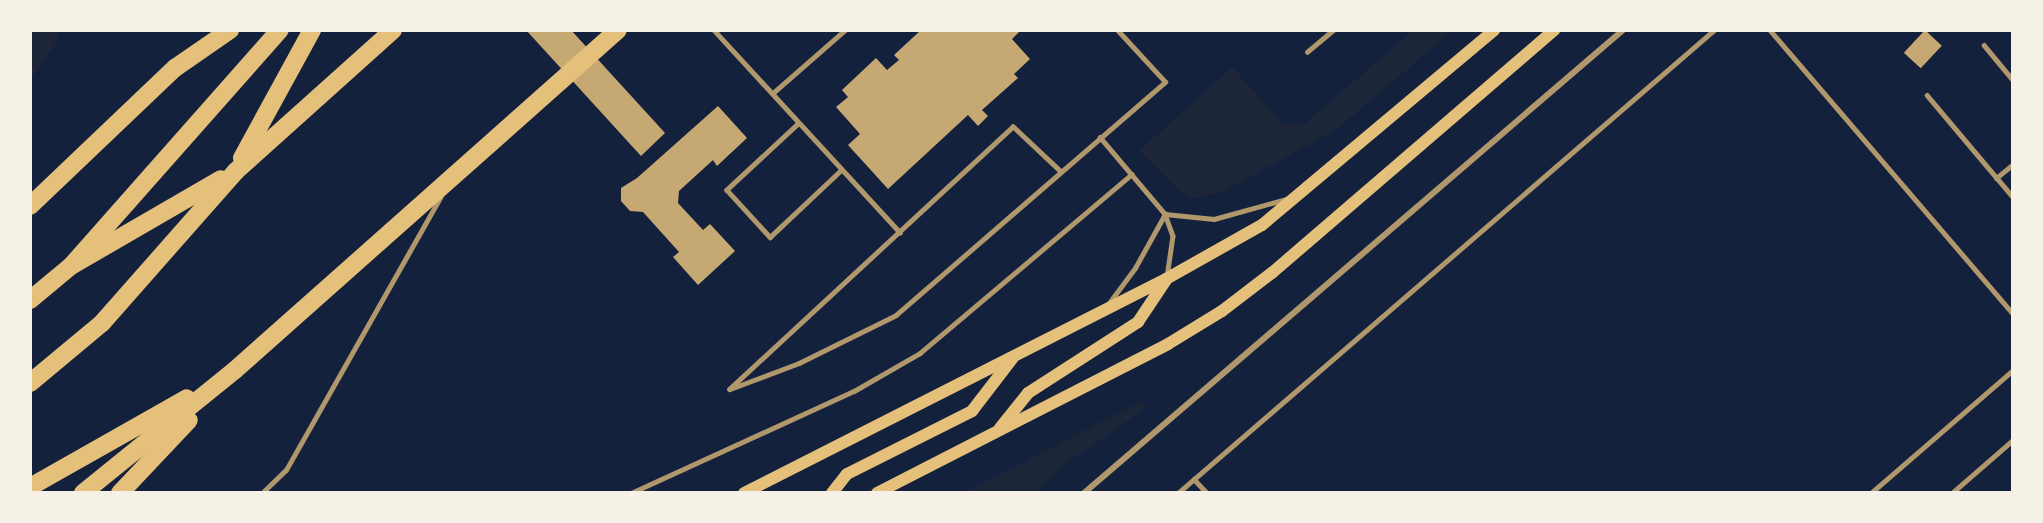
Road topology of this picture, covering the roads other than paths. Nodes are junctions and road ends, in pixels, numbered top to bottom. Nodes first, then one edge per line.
1 (230, 30) edge
2 (280, 30) edge
3 (312, 30) edge
4 (393, 30) edge
5 (618, 30) edge
6 (714, 30) edge
7 (845, 30) edge
8 (1117, 30) edge
9 (1333, 30) edge
10 (1494, 30) edge
11 (1554, 30) edge
12 (1623, 30) edge
13 (1714, 30) edge
14 (1770, 30) edge
15 (1984, 45) dead end
16 (1307, 52) dead end
17 (2013, 80) edge
18 (773, 93) junction
19 (1927, 95) dead end
20 (798, 124) junction
21 (1100, 137) junction
22 (2013, 165) edge
23 (236, 171) junction
24 (840, 171) junction
25 (1061, 172) junction
26 (1132, 174) junction
27 (451, 178) junction
28 (1997, 178) junction
29 (1301, 195) junction
30 (2013, 197) edge
31 (30, 206) edge
32 (1165, 214) junction
33 (900, 232) junction
34 (71, 266) junction
35 (1166, 279) junction
36 (30, 300) edge
37 (1103, 311) junction
38 (2013, 314) edge
39 (1015, 356) junction
40 (235, 370) junction
41 (2013, 370) edge
42 (30, 383) edge
43 (998, 431) junction
44 (2013, 440) edge
45 (1194, 479) junction
46 (30, 488) edge
47 (83, 493) edge
48 (120, 493) edge
49 (262, 493) edge
50 (631, 493) edge
51 (744, 493) edge
52 (832, 493) edge
53 (877, 493) edge
54 (1084, 493) edge
55 (1178, 493) edge
56 (1207, 493) edge
57 (1871, 493) edge
58 (1952, 493) edge

1 - 31 highway
2 - 34 highway
3 - 23 highway
4 - 23 highway
5 - 27 highway
6 - 18 lane
7 - 18 lane
8 - 21 lane
9 - 16 lane
10 - 29 main road
11 - 43 main road
12 - 54 street
13 - 45 lane
14 - 38 lane
15 - 17 lane
18 - 20 lane
19 - 28 lane
20 - 24 lane
20 - 24 lane
21 - 25 lane
21 - 26 lane
22 - 28 lane
23 - 34 highway
23 - 42 highway
24 - 33 lane
25 - 33 lane
25 - 33 lane
26 - 32 lane
26 - 50 lane
27 - 40 highway
27 - 49 lane
28 - 30 lane
29 - 32 lane
29 - 35 main road
32 - 35 lane
32 - 37 lane
34 - 36 highway
35 - 37 main road
35 - 43 main road
37 - 39 main road
39 - 51 main road
39 - 52 main road
40 - 46 highway
40 - 47 highway
40 - 48 highway
41 - 57 lane
43 - 53 main road
44 - 58 lane
45 - 55 lane
45 - 56 lane

